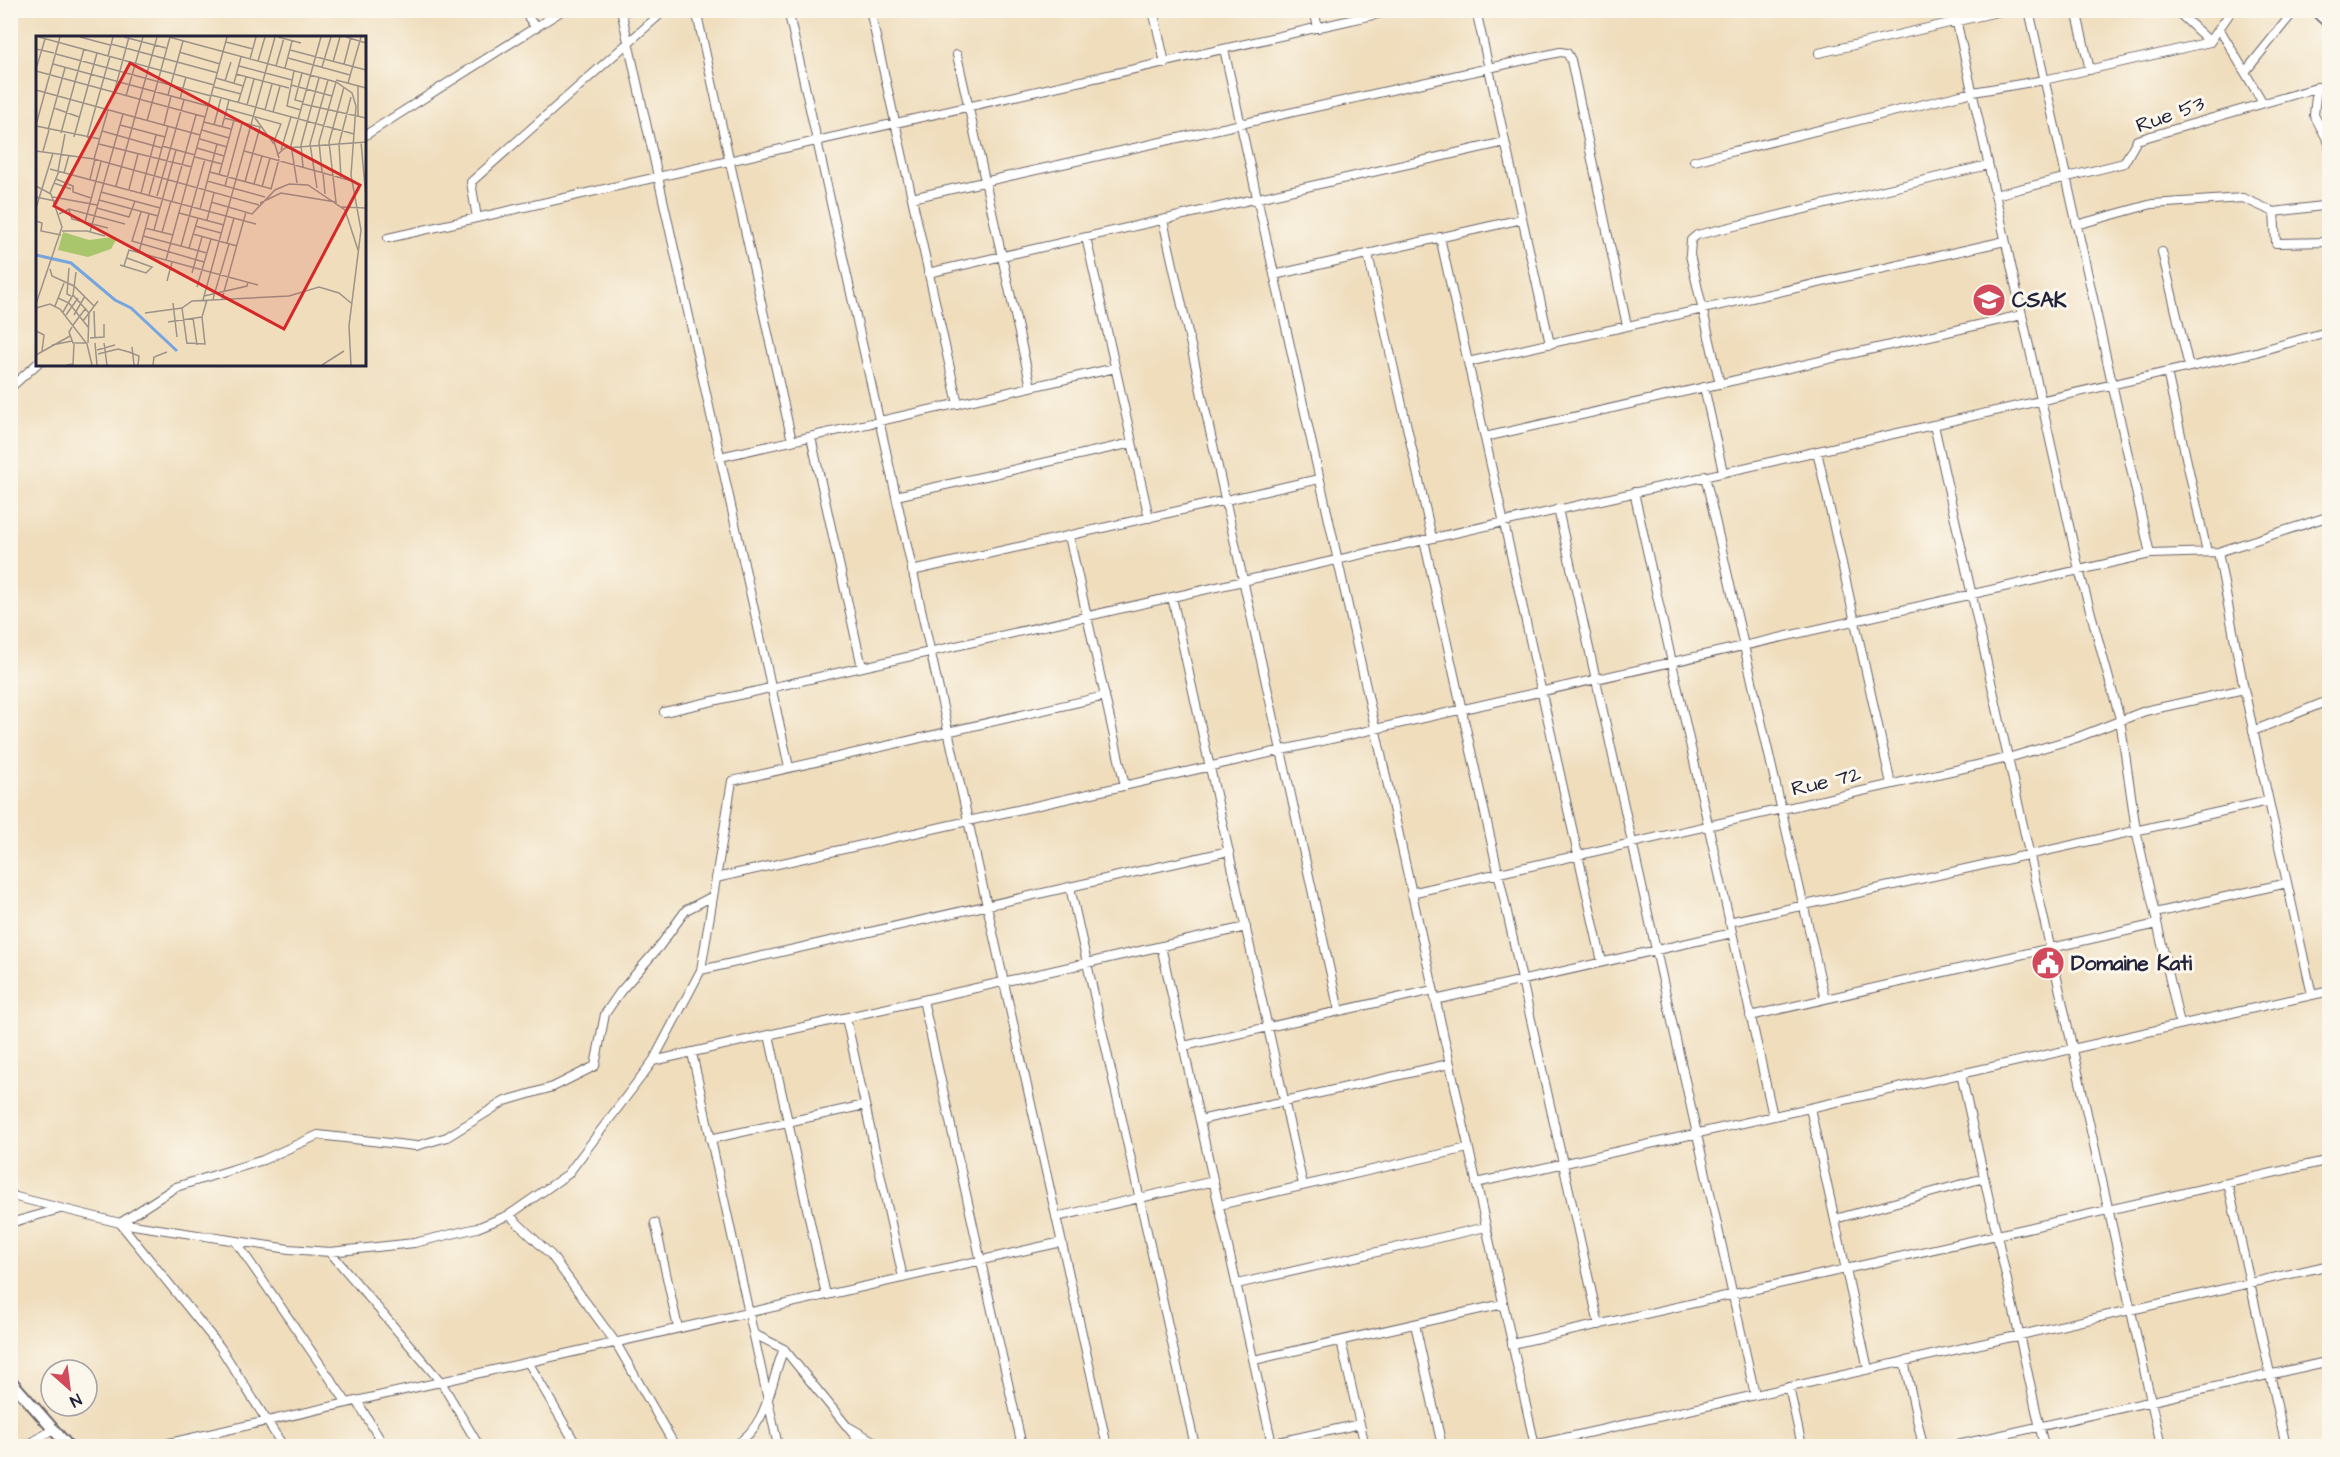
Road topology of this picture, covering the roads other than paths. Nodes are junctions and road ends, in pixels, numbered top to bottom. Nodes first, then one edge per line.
1 (523, 10) edge
2 (563, 10) edge
3 (621, 10) edge
4 (665, 10) edge
5 (696, 10) edge
6 (788, 10) edge
7 (870, 10) edge
8 (1153, 10) edge
9 (1314, 10) edge
10 (1395, 10) edge
11 (1476, 10) edge
12 (1954, 10) edge
13 (2006, 10) edge
14 (2029, 10) edge
15 (2076, 10) edge
16 (2176, 10) edge
17 (2232, 10) edge
18 (2295, 10) edge
19 (2314, 10) edge
20 (1956, 22) junction
21 (2330, 24) edge
22 (536, 28) junction
23 (1318, 28) junction
24 (2219, 28) junction
25 (2210, 42) junction
26 (628, 43) junction
27 (1224, 49) junction
28 (1819, 53) dead end
29 (957, 55) dead end
30 (1165, 63) junction
31 (1489, 68) junction
32 (2090, 70) junction
33 (2245, 72) junction
34 (2044, 80) junction
35 (2330, 84) edge
36 (2317, 87) junction
37 (1973, 92) junction
38 (2263, 102) junction
39 (969, 107) junction
40 (895, 123) junction
41 (1240, 124) junction
42 (366, 135) edge
43 (817, 141) junction
44 (1505, 142) junction
45 (2330, 150) edge
46 (730, 161) junction
47 (1694, 161) dead end
48 (1988, 165) junction
49 (658, 177) junction
50 (2066, 177) junction
51 (985, 182) junction
52 (1995, 195) junction
53 (912, 198) junction
54 (1257, 198) junction
55 (2330, 205) edge
56 (2274, 212) junction
57 (477, 218) junction
58 (1522, 219) junction
59 (1163, 220) junction
60 (2076, 225) junction
61 (1086, 237) junction
62 (1440, 237) junction
63 (388, 238) dead end
64 (2005, 241) junction
65 (2330, 242) edge
66 (2162, 252) dead end
67 (1368, 254) junction
68 (1002, 256) junction
69 (928, 273) junction
70 (1274, 275) junction
71 (1703, 309) junction
72 (2022, 315) junction
73 (1627, 326) junction
74 (2330, 331) edge
75 (1550, 344) junction
76 (1468, 362) junction
77 (36, 365) edge
78 (2189, 367) junction
79 (1115, 368) junction
80 (2167, 372) junction
81 (1720, 384) junction
82 (2112, 384) junction
83 (1031, 387) junction
84 (1704, 387) junction
85 (10, 388) edge
86 (2041, 400) junction
87 (958, 404) junction
88 (879, 422) junction
89 (1934, 424) junction
90 (811, 437) junction
91 (1485, 437) junction
92 (792, 441) junction
93 (1132, 442) junction
94 (1817, 451) junction
95 (720, 458) junction
96 (1723, 472) junction
97 (1705, 476) junction
98 (1319, 479) junction
99 (1634, 492) junction
100 (896, 496) junction
101 (1226, 500) junction
102 (1558, 509) junction
103 (2330, 516) edge
104 (1149, 518) junction
105 (1504, 522) junction
106 (1070, 536) junction
107 (1428, 539) junction
108 (2207, 552) junction
109 (2218, 552) junction
110 (2150, 554) junction
111 (1337, 559) junction
112 (2079, 570) junction
113 (912, 571) junction
114 (1244, 580) junction
115 (1972, 594) junction
116 (1172, 597) junction
117 (1087, 616) junction
118 (1855, 621) junction
119 (1744, 646) junction
120 (930, 651) junction
121 (1671, 662) junction
122 (862, 667) junction
123 (1596, 679) junction
124 (772, 687) junction
125 (2244, 689) junction
126 (1541, 692) junction
127 (1105, 696) junction
128 (2330, 700) edge
129 (1462, 710) junction
130 (664, 712) dead end
131 (2120, 719) junction
132 (1375, 729) junction
133 (2253, 730) junction
134 (948, 732) junction
135 (1281, 750) junction
136 (2008, 758) junction
137 (1210, 766) junction
138 (789, 767) junction
139 (1892, 784) junction
140 (1125, 786) junction
141 (2268, 801) junction
142 (1781, 809) junction
143 (968, 821) junction
144 (1708, 826) junction
145 (2136, 831) junction
146 (1632, 843) junction
147 (1229, 851) junction
148 (1578, 855) junction
149 (2030, 855) junction
150 (1498, 873) junction
151 (716, 878) junction
152 (2287, 883) junction
153 (1070, 887) junction
154 (1411, 893) junction
155 (713, 896) junction
156 (987, 906) junction
157 (1804, 906) junction
158 (2155, 913) junction
159 (1730, 922) junction
160 (2157, 924) junction
161 (1246, 927) junction
162 (1732, 933) junction
163 (1161, 946) junction
164 (2050, 948) junction
165 (1656, 950) junction
166 (1602, 962) junction
167 (1087, 963) junction
168 (701, 970) junction
169 (1522, 980) junction
170 (1004, 982) junction
171 (1433, 990) junction
172 (2330, 990) edge
173 (2312, 994) junction
174 (1825, 999) junction
175 (923, 1000) junction
176 (1435, 1000) junction
177 (1339, 1011) junction
178 (1750, 1016) junction
179 (846, 1018) junction
180 (2180, 1024) junction
181 (1268, 1027) junction
182 (769, 1035) junction
183 (1184, 1046) junction
184 (2073, 1048) junction
185 (692, 1053) junction
186 (653, 1061) junction
187 (1449, 1064) junction
188 (1961, 1074) junction
189 (1284, 1101) junction
190 (865, 1104) junction
191 (1810, 1108) junction
192 (1773, 1116) junction
193 (1200, 1120) junction
194 (788, 1122) junction
195 (1697, 1133) junction
196 (710, 1139) junction
197 (1468, 1148) junction
198 (2330, 1160) edge
199 (1563, 1164) junction
200 (1984, 1178) junction
201 (1214, 1181) junction
202 (1476, 1183) junction
203 (2228, 1183) junction
204 (1303, 1185) junction
205 (10, 1194) edge
206 (1139, 1198) junction
207 (1219, 1204) junction
208 (61, 1209) junction
209 (2109, 1210) junction
210 (509, 1215) junction
211 (1056, 1217) junction
212 (1835, 1219) junction
213 (10, 1223) edge
214 (120, 1223) junction
215 (655, 1223) dead end
216 (1486, 1227) junction
217 (1997, 1235) junction
218 (236, 1242) junction
219 (1062, 1242) junction
220 (330, 1252) junction
221 (981, 1260) junction
222 (2330, 1265) edge
223 (1846, 1269) junction
224 (903, 1278) junction
225 (2250, 1283) junction
226 (1237, 1284) junction
227 (1733, 1294) junction
228 (826, 1295) junction
229 (1503, 1304) junction
230 (2131, 1310) junction
231 (749, 1312) junction
232 (1415, 1324) junction
233 (1599, 1325) junction
234 (678, 1328) junction
235 (756, 1335) junction
236 (2019, 1335) junction
237 (1341, 1341) junction
238 (616, 1343) junction
239 (1512, 1344) junction
240 (784, 1349) junction
241 (1254, 1360) junction
242 (1904, 1361) junction
243 (2330, 1361) edge
244 (528, 1362) junction
245 (1868, 1369) junction
246 (2270, 1375) junction
247 (10, 1380) edge
248 (441, 1382) junction
249 (1789, 1387) junction
250 (1755, 1395) junction
251 (357, 1401) junction
252 (2151, 1401) junction
253 (347, 1403) junction
254 (769, 1404) junction
255 (268, 1421) junction
256 (840, 1422) junction
257 (1360, 1424) junction
258 (2040, 1427) junction
259 (54, 1429) junction
260 (183, 1444) edge
261 (1272, 1444) junction
262 (26, 1446) edge
263 (68, 1446) edge
264 (156, 1446) edge
265 (283, 1446) edge
266 (384, 1446) edge
267 (479, 1446) edge
268 (577, 1446) edge
269 (675, 1446) edge
270 (734, 1446) edge
271 (778, 1446) edge
272 (862, 1446) edge
273 (882, 1446) edge
274 (1022, 1446) edge
275 (1107, 1446) edge
276 (1195, 1446) edge
277 (1260, 1446) edge
278 (1365, 1446) edge
279 (1442, 1446) edge
280 (1534, 1446) edge
281 (1802, 1446) edge
282 (1923, 1446) edge
283 (1953, 1446) edge
284 (2044, 1446) edge
285 (2161, 1446) edge
286 (2286, 1446) edge

1 - 22 street
2 - 22 street
3 - 26 street
4 - 26 street
5 - 46 street
6 - 43 street
7 - 40 street
8 - 30 street
9 - 23 street
10 - 23 street
11 - 31 street
12 - 20 street
13 - 20 street
14 - 34 street
15 - 32 street
16 - 25 street
17 - 24 street
18 - 33 street
19 - 21 street
20 - 28 street
20 - 37 street
22 - 42 street
23 - 27 street
24 - 25 street
24 - 33 street
25 - 32 street
26 - 49 street
26 - 57 street
27 - 30 street
27 - 41 street
29 - 39 street
30 - 39 street
31 - 41 street
31 - 44 street
31 - 73 street
32 - 34 street
33 - 38 street
34 - 37 street
34 - 50 street
35 - 36 street, Rue 53
36 - 38 street, Rue 53
36 - 45 street
37 - 47 street
37 - 48 street
38 - 50 street, Rue 53
39 - 40 street
39 - 51 street
40 - 43 street
40 - 53 street
41 - 51 street
41 - 54 street
43 - 46 street
43 - 88 street
44 - 54 street
44 - 58 street
46 - 49 street
46 - 92 street
48 - 52 street
48 - 71 street
49 - 57 street
49 - 95 street
50 - 52 street, Rue 53
50 - 60 street
51 - 53 street
51 - 68 street
52 - 64 street
53 - 69 street
54 - 59 street
54 - 70 street
55 - 56 street
56 - 60 street
56 - 65 street
57 - 63 street
58 - 62 street
58 - 75 street
59 - 61 street
59 - 101 street
60 - 82 street
61 - 68 street
61 - 79 street
62 - 67 street
62 - 76 street
64 - 71 street
64 - 72 street
66 - 78 street
67 - 70 street
67 - 107 street
68 - 69 street
68 - 83 street
69 - 87 street
70 - 98 street
71 - 73 street
71 - 81 street
72 - 81 street
72 - 86 street
73 - 75 street
74 - 78 street
75 - 76 street
76 - 91 street
77 - 85 street
78 - 80 street
79 - 83 street
79 - 93 street
80 - 82 street
80 - 108 street
81 - 84 street
82 - 86 street
82 - 110 street
83 - 87 street
84 - 91 street
84 - 96 street
86 - 89 street
86 - 112 street
87 - 88 street
88 - 90 street
88 - 100 street
89 - 94 street
89 - 115 street
90 - 92 street
90 - 122 street
91 - 105 street
92 - 95 street
93 - 100 street
93 - 104 street
94 - 96 street
94 - 118 street
95 - 124 street
96 - 97 street
97 - 99 street
97 - 119 street
98 - 101 street
98 - 111 street
99 - 102 street
99 - 121 street
100 - 113 street
101 - 104 street
101 - 114 street
102 - 105 street
102 - 123 street
103 - 109 street
104 - 106 street
105 - 107 street
105 - 126 street
106 - 113 street
106 - 117 street
107 - 111 street
107 - 129 street
108 - 109 street
108 - 110 street
109 - 125 street
110 - 112 street
111 - 114 street
111 - 132 street
112 - 115 street
112 - 131 street
113 - 120 street
114 - 116 street
114 - 135 street
115 - 118 street
115 - 136 street
116 - 117 street
116 - 137 street
117 - 120 street
117 - 127 street
118 - 119 street
118 - 139 street
119 - 121 street
119 - 142 street
120 - 122 street
120 - 134 street
121 - 123 street
121 - 144 street
122 - 124 street
123 - 126 street
123 - 146 street
124 - 130 street
124 - 138 street
125 - 131 street, Rue 72
125 - 133 street
126 - 129 street
126 - 148 street
127 - 134 street
127 - 140 street
128 - 133 street
129 - 132 street
129 - 150 street
131 - 136 street, Rue 72
131 - 145 street
132 - 135 street
132 - 154 street
133 - 141 street
134 - 138 street
134 - 143 street
135 - 137 street
135 - 177 street
136 - 139 street, Rue 72
136 - 149 street
137 - 140 street
137 - 147 street
138 - 151 street
139 - 142 street, Rue 72
140 - 143 street
141 - 145 street
141 - 152 street
142 - 144 street, Rue 72
142 - 157 street
143 - 151 street
143 - 156 street
144 - 146 street, Rue 72
144 - 159 street
145 - 149 street
145 - 158 street
146 - 148 street, Rue 72
146 - 165 street
147 - 153 street
147 - 161 street
148 - 150 street, Rue 72
148 - 166 street
149 - 157 street
149 - 164 street
150 - 154 street, Rue 72
150 - 169 street
151 - 155 street
152 - 158 street
152 - 173 street
153 - 156 street
153 - 167 street
154 - 171 street
155 - 168 street
155 - 214 street
156 - 168 street
156 - 170 street
157 - 159 street
157 - 174 street
158 - 160 street
159 - 162 street
160 - 164 street
160 - 180 street
161 - 163 street
161 - 181 street
162 - 165 street
162 - 178 street
163 - 167 street
163 - 183 street
164 - 174 street
164 - 184 street
165 - 166 street
165 - 195 street
166 - 169 street
167 - 170 street
167 - 206 street
168 - 186 street
169 - 176 street
169 - 199 street
170 - 175 street
170 - 211 street
171 - 176 street
171 - 177 street
172 - 173 street
173 - 180 street
174 - 178 street
175 - 179 street
175 - 221 street
176 - 187 street
177 - 181 street
178 - 192 street
179 - 182 street
179 - 190 street
180 - 184 street
181 - 183 street
181 - 189 street
182 - 185 street
182 - 194 street
183 - 193 street
184 - 188 street
184 - 209 street
185 - 186 street
185 - 196 street
186 - 210 street
187 - 189 street
187 - 197 street
188 - 191 street
188 - 200 street
189 - 193 street
189 - 204 street
190 - 194 street
190 - 224 street
191 - 192 street
191 - 212 street
192 - 195 street
193 - 201 street
194 - 196 street
194 - 228 street
195 - 199 street
195 - 227 street
196 - 231 street
197 - 202 street
197 - 204 street
198 - 203 street
199 - 202 street
199 - 233 street
200 - 212 street
200 - 217 street
201 - 206 street
201 - 207 street
202 - 216 street
203 - 209 street
203 - 225 street
204 - 207 street
205 - 208 street
206 - 211 street
206 - 276 street
207 - 226 street
208 - 213 street
208 - 214 street
209 - 217 street
209 - 230 street
210 - 220 street
210 - 238 street
211 - 219 street
212 - 223 street
214 - 218 street
214 - 255 street
215 - 234 street
216 - 226 street
216 - 229 street
217 - 223 street
217 - 236 street
218 - 220 street
218 - 253 street
219 - 221 street
219 - 275 street
220 - 248 street
221 - 224 street
221 - 274 street
222 - 225 street
223 - 227 street
223 - 245 street
224 - 228 street
225 - 230 street
225 - 246 street
226 - 241 street
227 - 233 street
227 - 250 street
228 - 231 street
229 - 232 street
229 - 239 street
230 - 236 street
230 - 252 street
231 - 234 street
231 - 235 street
232 - 237 street
232 - 279 street
233 - 239 street
234 - 238 street
235 - 240 street
235 - 254 street
236 - 242 street
236 - 258 street
237 - 241 street
237 - 257 street
238 - 244 street
238 - 269 street
239 - 280 street
240 - 254 street
240 - 256 street
241 - 261 street
242 - 245 street
242 - 282 street
243 - 246 street
244 - 248 street
244 - 268 street
245 - 249 street
246 - 252 street
246 - 286 street
247 - 259 main road
248 - 251 street
248 - 267 street
249 - 250 street
249 - 281 street
250 - 280 street
251 - 253 street
251 - 266 street
252 - 258 street
252 - 285 street
253 - 255 street
254 - 270 street
254 - 271 street
255 - 260 street
255 - 265 street
256 - 272 street
256 - 273 street
257 - 261 street
257 - 278 street
258 - 283 street
258 - 284 street
259 - 262 street
259 - 263 main road
260 - 264 street
261 - 277 street

